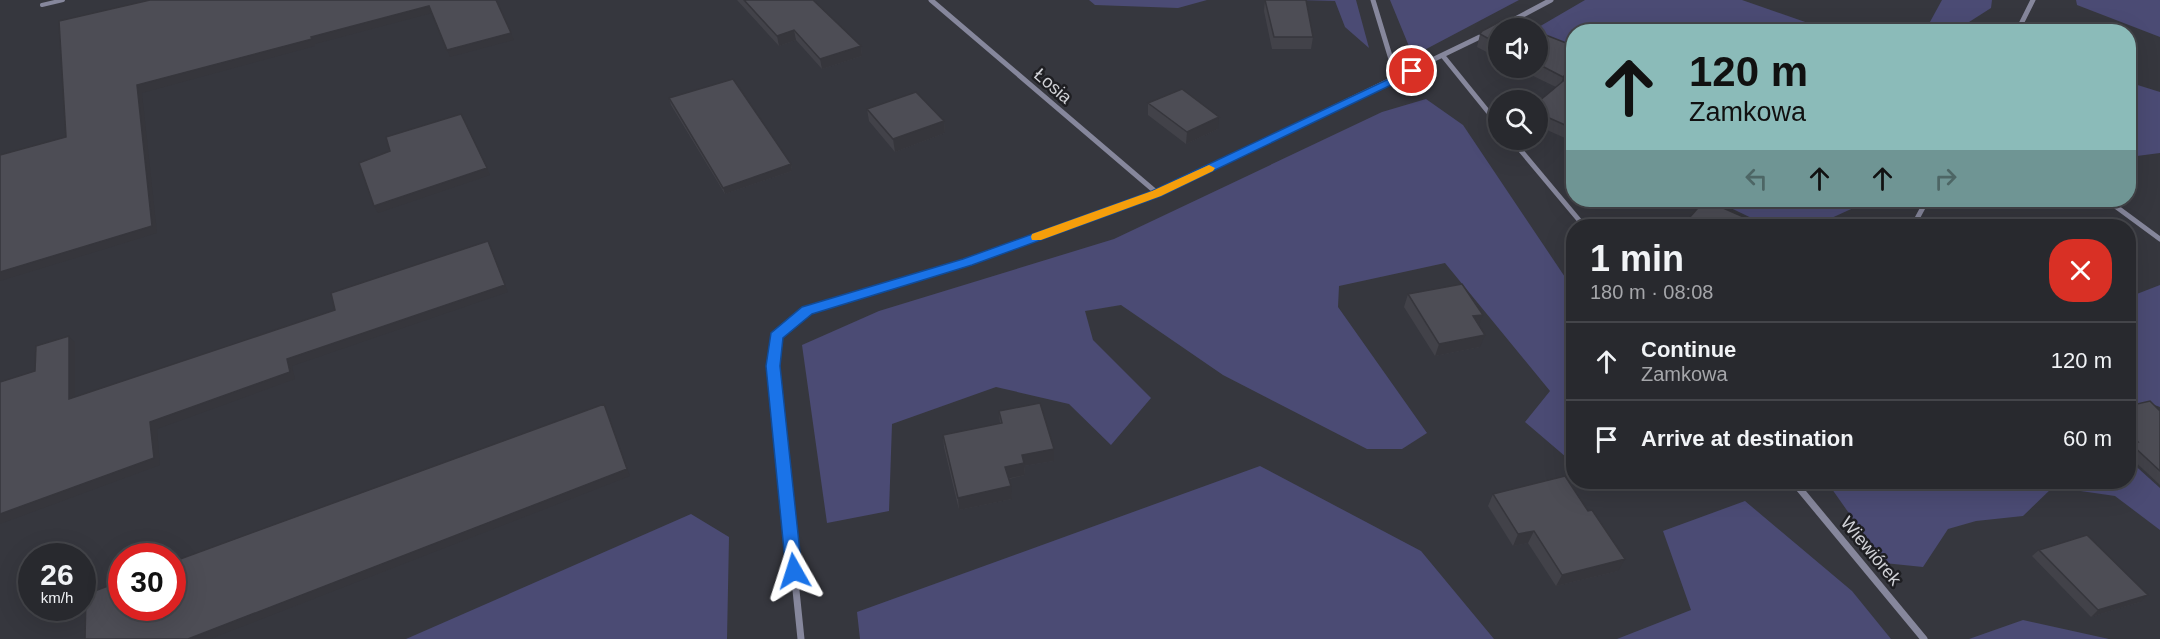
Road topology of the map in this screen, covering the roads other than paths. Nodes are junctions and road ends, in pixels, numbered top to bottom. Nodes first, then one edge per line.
1 (63, 0) edge
2 (931, 0) edge
3 (1373, 0) edge
4 (1551, 0) edge
5 (2033, 0) edge
6 (42, 5) dead end
7 (1517, 18) edge
8 (2021, 24) edge
9 (1488, 32) edge
10 (1443, 56) junction
11 (1397, 79) junction
12 (1488, 112) edge
13 (1520, 150) edge
14 (1157, 194) junction
15 (1566, 204) edge
16 (1568, 207) edge
17 (2117, 207) edge
18 (1578, 219) edge
19 (2133, 219) edge
20 (2136, 221) edge
21 (2160, 239) edge
22 (1800, 489) edge
23 (801, 639) edge
24 (1924, 639) edge

1 - 6 lane
2 - 14 street, Łosia
3 - 11 street
4 - 7 street
5 - 8 street
9 - 10 street
10 - 11 street
10 - 12 street
11 - 14 street
13 - 15 street
14 - 23 street
16 - 18 street
17 - 19 street
20 - 21 street
22 - 24 street, Wiewiórek

